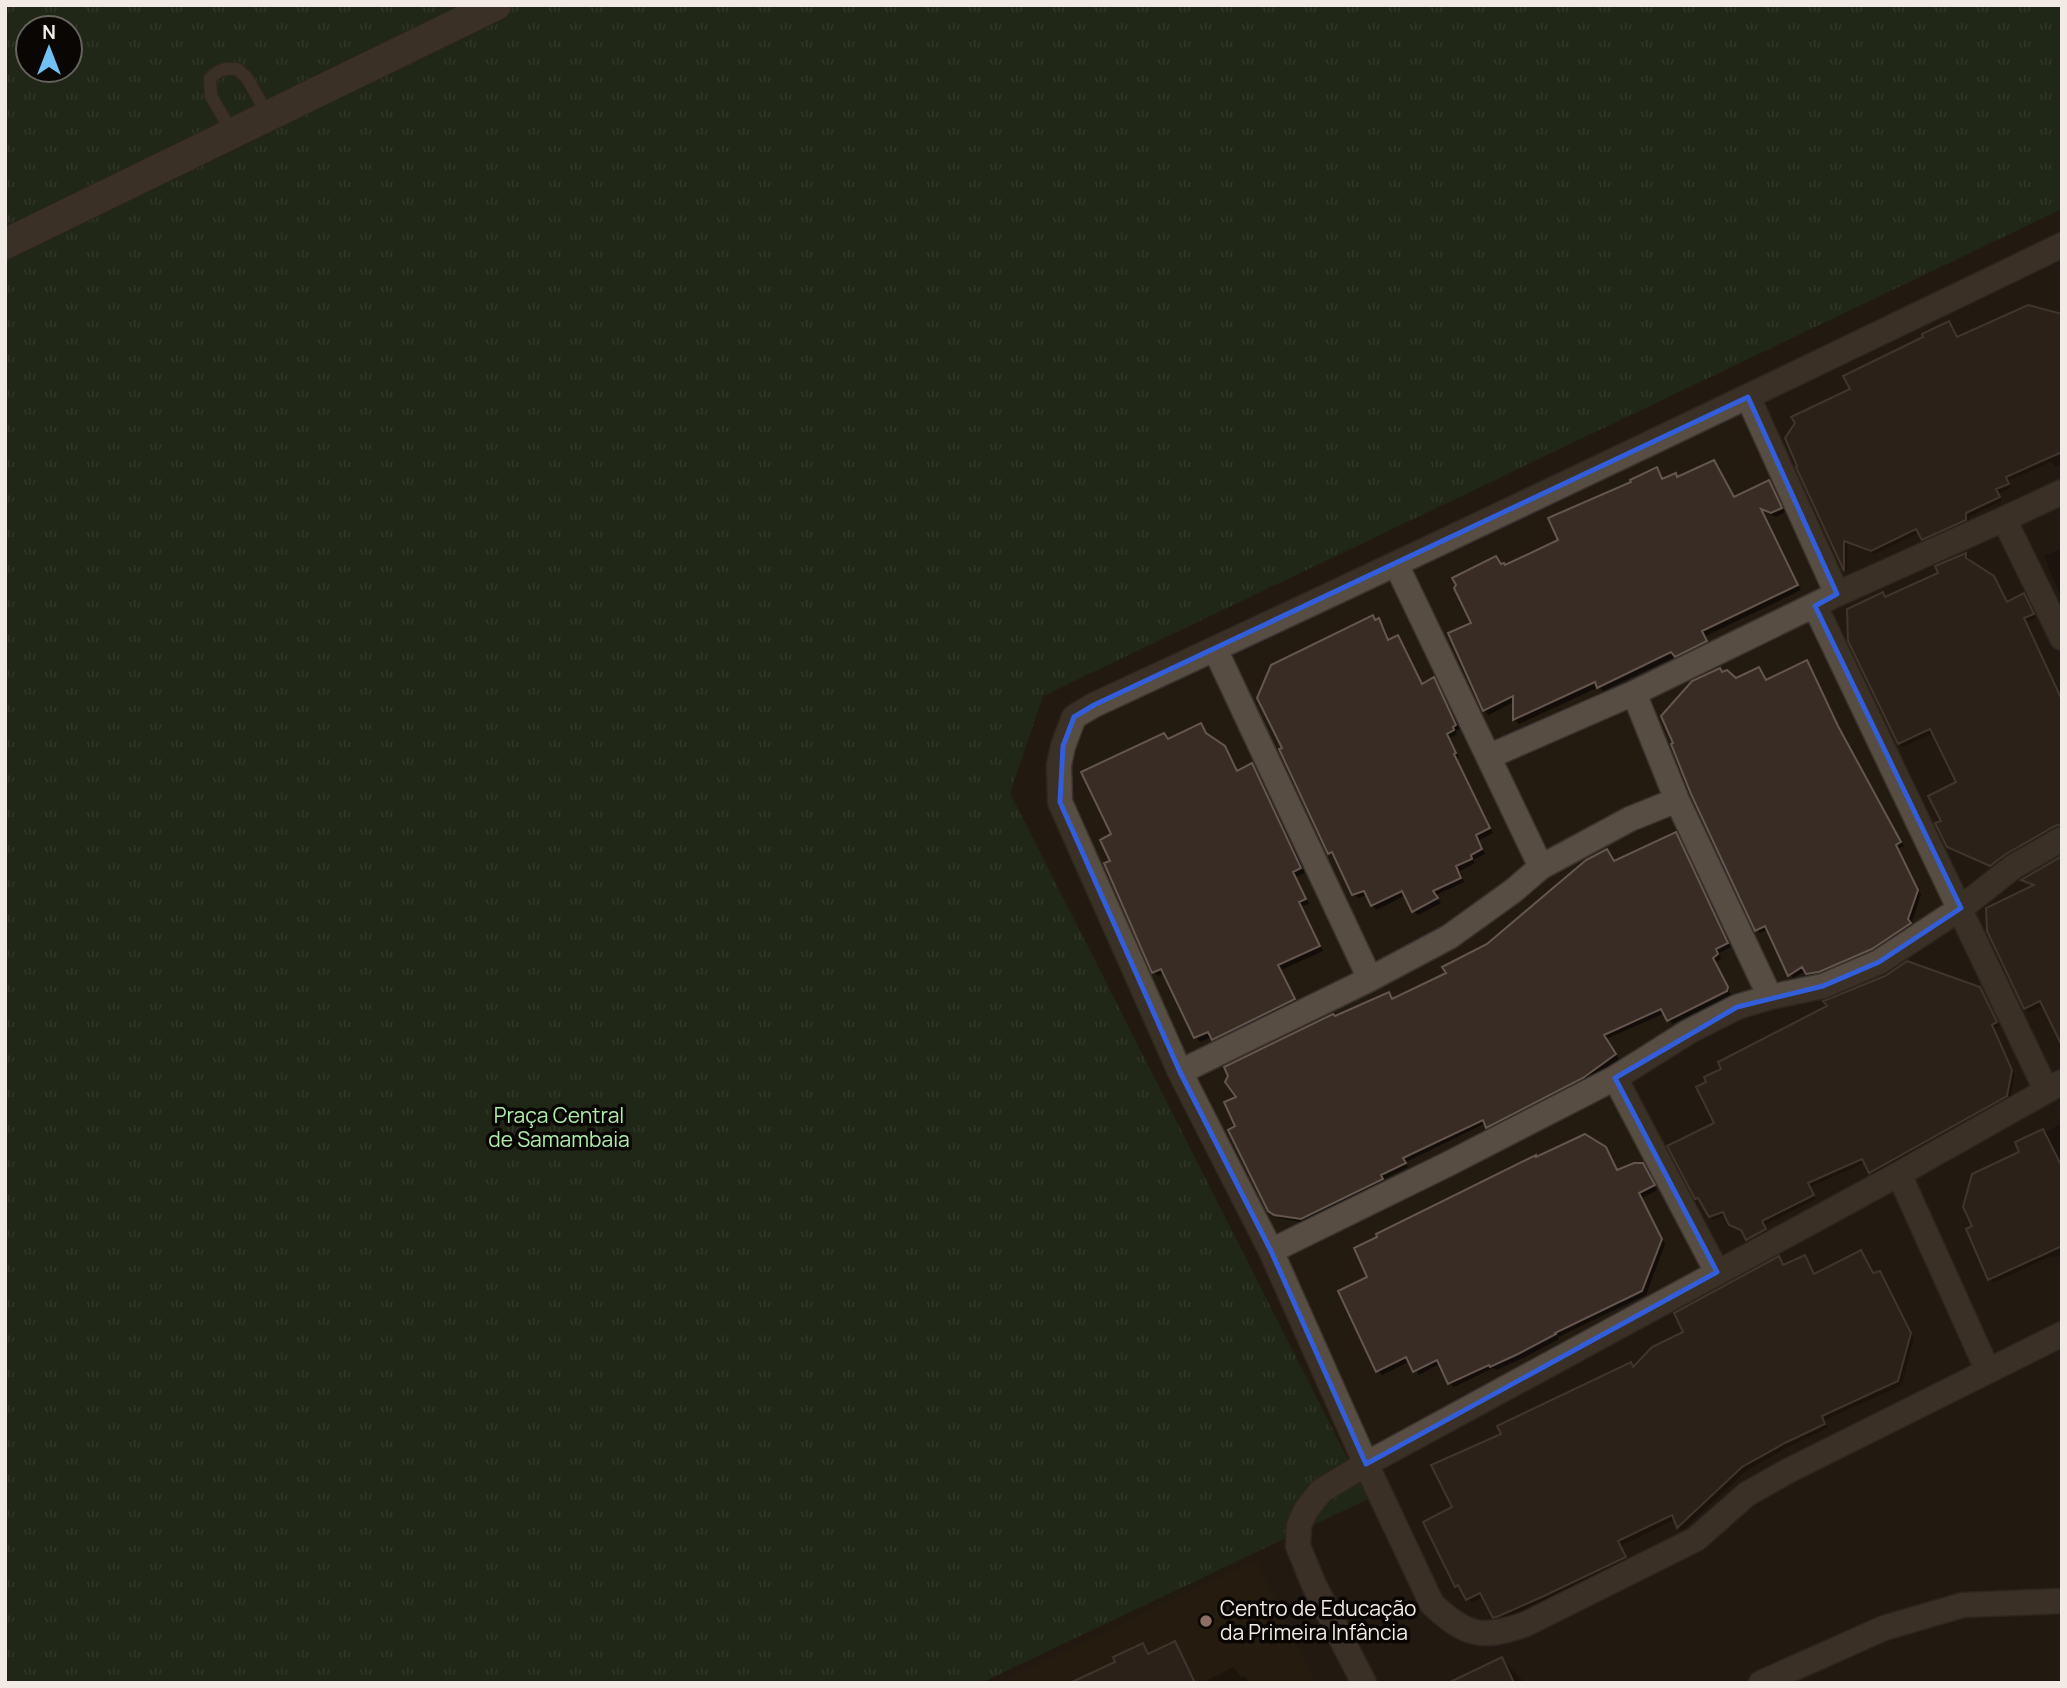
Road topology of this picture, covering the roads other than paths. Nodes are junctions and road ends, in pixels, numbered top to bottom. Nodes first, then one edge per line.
1 (496, 5) edge
2 (451, 15) edge
3 (268, 115) junction
4 (233, 133) junction
5 (5, 244) edge
6 (2062, 245) edge
7 (1748, 397) junction
8 (2062, 492) edge
9 (2004, 519) junction
10 (1396, 564) junction
11 (1837, 594) junction
12 (1815, 606) junction
13 (2062, 638) edge
14 (1214, 649) junction
15 (1634, 693) junction
16 (1490, 756) junction
17 (1677, 800) junction
18 (2062, 839) edge
19 (1541, 866) junction
20 (1961, 908) junction
21 (1370, 979) junction
22 (1770, 997) junction
23 (1180, 1072) junction
24 (1615, 1078) junction
25 (2054, 1086) edge
26 (1899, 1174) junction
27 (1271, 1251) junction
28 (1717, 1272) junction
29 (2062, 1334) edge
30 (1987, 1371) junction
31 (1366, 1464) junction
32 (2062, 1601) edge
33 (1804, 1674) edge
34 (1364, 1683) edge
35 (1761, 1683) edge

1 - 2 street
2 - 3 street
3 - 4 street
3 - 4 lane
4 - 5 street
6 - 7 street
7 - 10 street
7 - 11 street
8 - 9 street
9 - 11 street
9 - 13 street
10 - 14 street
10 - 16 street
11 - 12 street
12 - 15 street
12 - 20 street
14 - 21 street
14 - 23 street
15 - 16 street
15 - 17 street
16 - 19 street
17 - 19 street
17 - 22 street
18 - 20 street
19 - 21 street
20 - 22 street
20 - 25 street
21 - 23 street
22 - 24 street
23 - 27 street
24 - 27 street
24 - 28 street
25 - 26 street
26 - 28 street
26 - 30 street
27 - 31 street
28 - 31 street
29 - 30 street
30 - 31 street
31 - 34 street
32 - 33 street
33 - 35 street

